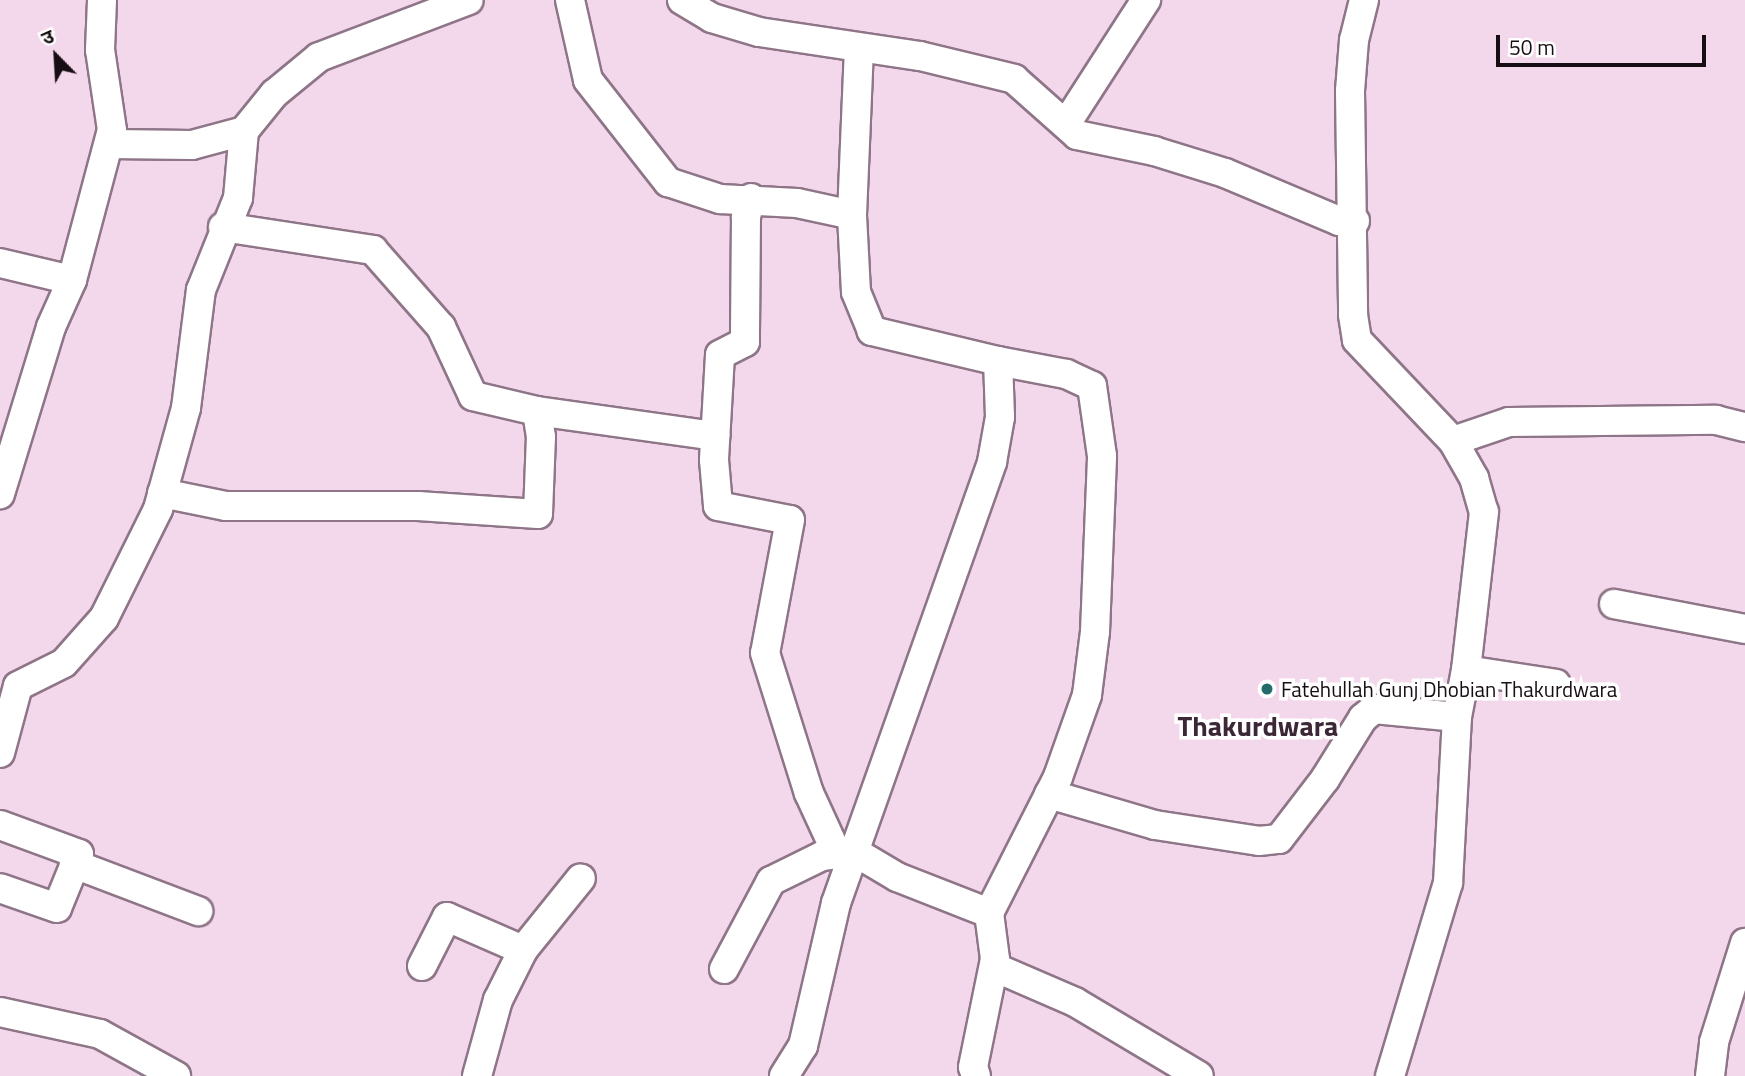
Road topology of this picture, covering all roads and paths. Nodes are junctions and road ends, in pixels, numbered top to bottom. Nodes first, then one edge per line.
1 (103, 0) edge
2 (469, 0) edge
3 (570, 0) edge
4 (682, 0) edge
5 (1146, 0) edge
6 (1364, 0) edge
7 (859, 48) junction
8 (1066, 124) junction
9 (244, 131) junction
10 (110, 144) junction
11 (751, 198) junction
12 (852, 215) junction
13 (1355, 221) junction
14 (223, 227) junction
15 (0, 263) edge
16 (72, 280) junction
17 (998, 362) junction
18 (537, 411) junction
19 (1745, 428) edge
20 (715, 436) junction
21 (1453, 441) junction
22 (0, 494) edge
23 (162, 494) junction
24 (1614, 604) dead end
25 (1745, 629) edge
26 (1466, 670) junction
27 (1556, 684) dead end
28 (1457, 717) junction
29 (0, 752) edge
30 (1049, 793) junction
31 (0, 825) edge
32 (846, 853) junction
33 (75, 864) junction
34 (581, 878) dead end
35 (0, 888) edge
36 (198, 911) dead end
37 (989, 913) junction
38 (1745, 943) edge
39 (523, 950) junction
40 (422, 967) dead end
41 (993, 967) junction
42 (724, 969) dead end
43 (0, 1012) edge
44 (176, 1076) edge
45 (477, 1076) edge
46 (784, 1076) edge
47 (976, 1076) edge
48 (1199, 1076) edge
49 (1390, 1076) edge
50 (1710, 1076) edge

1 - 10 street
2 - 9 street
3 - 11 street
4 - 7 street
5 - 8 street
6 - 13 street
7 - 8 street
7 - 12 street
8 - 13 street
9 - 10 street
9 - 14 street
10 - 16 street
11 - 12 street
11 - 20 street
12 - 17 street
13 - 21 street
14 - 18 street
14 - 23 street
15 - 16 street
16 - 22 street
17 - 30 street
17 - 32 street
18 - 20 street
18 - 23 street
19 - 21 street
20 - 32 street
21 - 26 street
23 - 29 street
24 - 25 street
26 - 27 street
26 - 28 street
28 - 30 street
28 - 49 street
30 - 37 street
31 - 33 street
32 - 37 street
32 - 42 street
32 - 46 street
33 - 35 street
33 - 36 street
34 - 39 street
37 - 41 street
38 - 50 street
39 - 40 street
39 - 45 street
41 - 47 street
41 - 48 street
43 - 44 street

